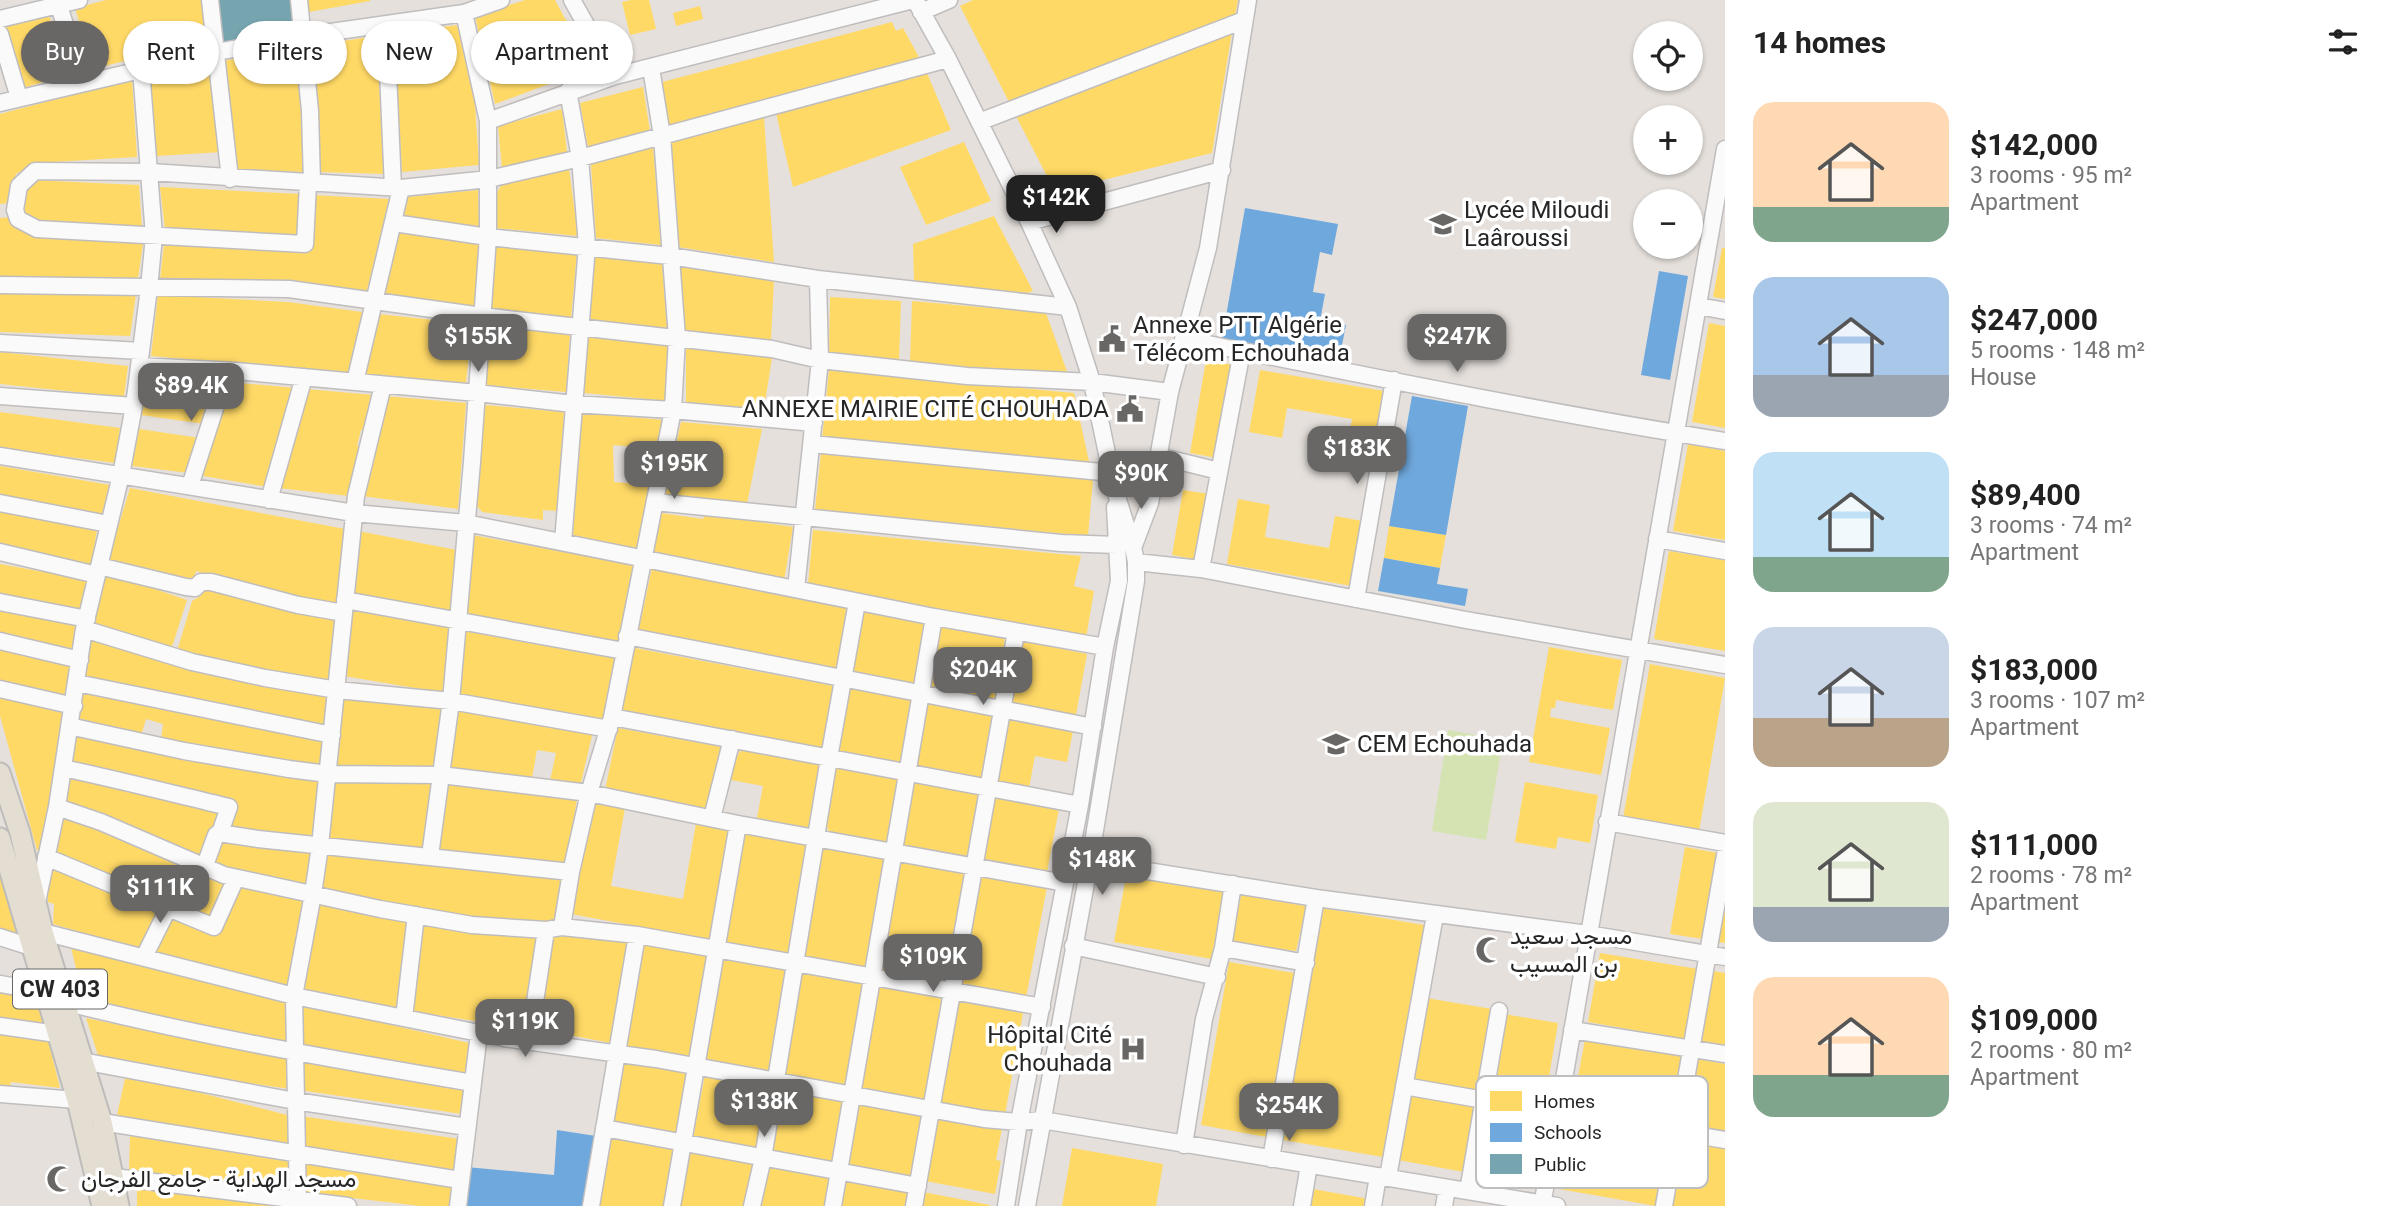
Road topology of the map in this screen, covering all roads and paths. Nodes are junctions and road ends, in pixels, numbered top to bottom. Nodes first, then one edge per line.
1 (79, 0) edge
2 (210, 0) edge
3 (299, 0) edge
4 (501, 0) edge
5 (572, 0) edge
6 (949, 0) edge
7 (1248, 0) edge
8 (58, 3) edge
9 (917, 4) edge
10 (464, 13) junction
11 (0, 19) edge
12 (1244, 20) junction
13 (64, 21) edge
14 (213, 21) edge
15 (301, 21) edge
16 (416, 21) edge
17 (584, 21) edge
18 (0, 34) edge
19 (948, 60) junction
20 (651, 68) junction
21 (219, 72) edge
22 (633, 72) edge
23 (80, 84) edge
24 (142, 84) edge
25 (307, 84) edge
26 (390, 84) edge
27 (592, 84) edge
28 (568, 92) junction
29 (19, 98) junction
30 (0, 103) edge
31 (488, 121) junction
32 (979, 122) junction
33 (662, 136) junction
34 (1725, 149) edge
35 (580, 158) junction
36 (1223, 170) junction
37 (150, 172) junction
38 (230, 179) junction
39 (489, 179) junction
40 (310, 183) junction
41 (397, 188) junction
42 (8, 210) edge
43 (1029, 222) junction
44 (394, 223) junction
45 (1718, 232) edge
46 (153, 236) junction
47 (488, 237) junction
48 (587, 246) junction
49 (670, 256) junction
50 (818, 279) junction
51 (0, 285) edge
52 (149, 288) junction
53 (374, 301) junction
54 (1698, 306) junction
55 (1068, 307) junction
56 (1725, 311) edge
57 (482, 316) junction
58 (580, 327) junction
59 (677, 338) junction
60 (1183, 339) junction
61 (0, 343) edge
62 (1242, 351) junction
63 (140, 358) junction
64 (820, 360) junction
65 (227, 371) junction
66 (303, 377) junction
67 (1394, 380) junction
68 (355, 382) junction
69 (1092, 382) junction
70 (383, 385) junction
71 (1170, 392) junction
72 (477, 393) junction
73 (0, 396) edge
74 (573, 404) junction
75 (134, 405) junction
76 (673, 410) junction
77 (814, 423) junction
78 (1677, 433) junction
79 (1725, 441) edge
80 (812, 444) junction
81 (0, 456) edge
82 (1158, 456) junction
83 (1219, 471) junction
84 (121, 475) junction
85 (1113, 480) junction
86 (190, 486) junction
87 (269, 500) junction
88 (655, 502) junction
89 (0, 503) edge
90 (354, 513) junction
91 (805, 518) junction
92 (466, 523) junction
93 (108, 524) junction
94 (1657, 539) junction
95 (563, 542) junction
96 (1129, 551) junction
97 (1725, 551) edge
98 (0, 552) edge
99 (643, 558) junction
100 (1201, 569) junction
101 (98, 570) junction
102 (796, 589) junction
103 (1356, 599) junction
104 (0, 602) edge
105 (858, 602) junction
106 (345, 607) junction
107 (934, 617) junction
108 (458, 621) junction
109 (86, 624) junction
110 (1016, 632) junction
111 (0, 641) edge
112 (625, 644) junction
113 (1105, 647) junction
114 (1637, 651) junction
115 (80, 660) junction
116 (1725, 665) edge
117 (842, 680) junction
118 (77, 682) junction
119 (0, 688) edge
120 (337, 690) junction
121 (920, 694) junction
122 (451, 701) junction
123 (74, 706) junction
124 (1001, 709) junction
125 (611, 723) junction
126 (69, 726) junction
127 (1093, 727) junction
128 (332, 736) junction
129 (732, 739) junction
130 (829, 758) junction
131 (63, 768) junction
132 (0, 773) edge
133 (908, 773) junction
134 (328, 774) junction
135 (441, 775) junction
136 (987, 788) junction
137 (589, 793) junction
138 (1080, 805) junction
139 (57, 807) junction
140 (712, 818) junction
141 (1607, 822) junction
142 (738, 824) junction
143 (220, 833) junction
144 (0, 838) edge
145 (816, 838) junction
146 (1725, 843) edge
147 (320, 846) junction
148 (894, 853) junction
149 (1725, 855) edge
150 (430, 856) junction
151 (46, 857) junction
152 (1070, 858) junction
153 (1090, 861) junction
154 (4, 866) edge
155 (973, 866) junction
156 (204, 868) junction
157 (570, 872) junction
158 (236, 878) junction
159 (1065, 883) junction
160 (1233, 884) junction
161 (313, 894) junction
162 (1316, 898) junction
163 (37, 902) junction
164 (168, 909) junction
165 (416, 915) junction
166 (1435, 915) junction
167 (554, 929) junction
168 (1588, 934) junction
169 (637, 935) junction
170 (0, 937) edge
171 (37, 940) junction
172 (1073, 946) junction
173 (1223, 948) junction
174 (717, 950) junction
175 (1707, 953) junction
176 (144, 957) junction
177 (1725, 957) edge
178 (794, 963) junction
179 (1306, 963) junction
180 (1217, 977) junction
181 (872, 978) junction
182 (0, 984) edge
183 (952, 991) junction
184 (46, 992) junction
185 (294, 996) junction
186 (64, 1002) junction
187 (1042, 1007) junction
188 (1499, 1012) dead end
189 (404, 1018) junction
190 (0, 1026) edge
191 (1572, 1030) junction
192 (479, 1033) junction
193 (57, 1034) junction
194 (529, 1041) junction
195 (1692, 1049) junction
196 (293, 1053) junction
197 (618, 1053) junction
198 (1725, 1054) edge
199 (82, 1061) junction
200 (698, 1066) junction
201 (1488, 1076) edge
202 (1564, 1076) edge
203 (1687, 1076) edge
204 (775, 1079) junction
205 (473, 1083) junction
206 (1404, 1086) junction
207 (0, 1094) edge
208 (853, 1094) junction
209 (1476, 1099) edge
210 (78, 1100) junction
211 (295, 1101) junction
212 (932, 1109) junction
213 (1042, 1120) junction
214 (102, 1122) junction
215 (1019, 1122) junction
216 (467, 1127) junction
217 (604, 1128) junction
218 (684, 1143) junction
219 (1184, 1145) junction
220 (1476, 1146) edge
221 (296, 1153) junction
222 (763, 1158) junction
223 (1271, 1159) junction
224 (1309, 1165) junction
225 (839, 1172) junction
226 (114, 1177) junction
227 (1383, 1177) junction
228 (460, 1180) junction
229 (918, 1186) junction
230 (1447, 1188) junction
231 (1667, 1188) edge
232 (1468, 1191) junction
233 (298, 1203) edge
234 (1547, 1205) edge
235 (102, 1206) edge
236 (119, 1206) edge
237 (348, 1206) edge
238 (458, 1206) edge
239 (591, 1206) edge
240 (672, 1206) edge
241 (752, 1206) edge
242 (833, 1206) edge
243 (915, 1206) edge
244 (1006, 1206) edge
245 (1027, 1206) edge
246 (1303, 1206) edge
247 (1373, 1206) edge
248 (1444, 1206) edge
249 (1664, 1206) edge

1 - 8 street
2 - 14 street
3 - 15 street
4 - 10 street
5 - 17 street
6 - 9 street
7 - 12 street
8 - 11 street
8 - 13 street
9 - 19 street
9 - 20 street
10 - 16 street
10 - 31 street
12 - 32 street
12 - 36 street
18 - 29 street
19 - 32 street
19 - 33 street
20 - 22 street
20 - 33 street
21 - 38 street
23 - 29 street
24 - 37 street
25 - 40 street
26 - 41 street
27 - 28 street
28 - 31 street
28 - 35 street
29 - 30 street
31 - 39 street
32 - 43 street
33 - 35 street
33 - 49 street
34 - 45 street
35 - 39 street
35 - 48 street
36 - 43 street
36 - 60 street
37 - 38 street
37 - 42 street
37 - 46 street
38 - 40 street
39 - 41 street
39 - 47 street
40 - 41 street
40 - 46 street
41 - 44 street
42 - 46 street
43 - 55 street
44 - 47 street
44 - 53 street
45 - 54 street
46 - 52 street
47 - 48 street
47 - 57 street
48 - 49 street
48 - 58 street
49 - 50 street
49 - 59 street
50 - 55 street
50 - 64 street
51 - 52 street
52 - 53 street
52 - 63 street
53 - 57 street
53 - 68 street
54 - 56 street
54 - 78 street
55 - 69 street
57 - 58 street
57 - 72 street
58 - 59 street
58 - 74 street
59 - 64 street
59 - 76 street
60 - 62 street
60 - 71 street
61 - 63 street
62 - 67 street
62 - 83 street
63 - 65 street
63 - 75 street
64 - 69 street
64 - 77 street
65 - 66 street
65 - 86 street
66 - 68 street
66 - 87 street
67 - 78 street
67 - 103 street
68 - 70 street
69 - 71 street
69 - 85 street
70 - 72 street
70 - 90 street
71 - 82 street
72 - 74 street
72 - 92 street
73 - 75 street
74 - 76 street
74 - 95 street
75 - 84 street
76 - 77 street
76 - 88 street
77 - 80 street
78 - 79 street
78 - 94 street
80 - 85 street
80 - 91 street
81 - 84 street
82 - 83 street
82 - 96 street
83 - 100 street
84 - 86 street
84 - 93 street
85 - 96 street
86 - 87 street
87 - 90 street
88 - 91 street
88 - 99 street
89 - 93 street
90 - 92 street
90 - 106 street
91 - 96 street
91 - 102 street
92 - 95 street
92 - 108 street
93 - 101 street
94 - 97 street
94 - 114 street
95 - 99 street
96 - 100 street
96 - 113 street
96 - 153 street
98 - 101 street
99 - 102 street
99 - 112 street
100 - 103 street
101 - 106 street
101 - 109 street
102 - 105 street
103 - 114 street
104 - 109 street
105 - 107 street
105 - 117 street
106 - 108 street
106 - 120 street
107 - 110 street
107 - 121 street
108 - 112 street
108 - 122 street
109 - 115 street
109 - 120 street
110 - 113 street
110 - 124 street
111 - 115 street
112 - 117 street
112 - 125 street
113 - 127 street
114 - 116 street
114 - 141 street
115 - 118 street
117 - 121 street
117 - 130 street
118 - 123 street
118 - 128 street
119 - 123 street
120 - 122 street
120 - 128 street
121 - 124 street
121 - 133 street
122 - 125 street
122 - 135 street
123 - 126 street
124 - 127 street
124 - 136 street
125 - 129 street
125 - 137 street
126 - 131 street
126 - 134 street
127 - 138 street
128 - 134 street
129 - 130 street
129 - 140 street
130 - 133 street
130 - 145 street
131 - 139 street
131 - 143 street
132 - 163 main road, CW 403
133 - 136 street
133 - 148 street
134 - 135 street
134 - 147 street
135 - 137 street
135 - 150 street
136 - 138 street
136 - 155 street
137 - 140 street
137 - 157 street
138 - 152 street
139 - 151 street
139 - 156 street
140 - 142 street
141 - 146 street
141 - 168 street
142 - 145 street
142 - 174 street
143 - 147 street
143 - 156 street
144 - 154 main road, CW 403
145 - 148 street
145 - 178 street
147 - 150 street
147 - 161 street
148 - 155 street
148 - 181 street
149 - 175 street
150 - 157 street
151 - 163 street
151 - 164 street
152 - 153 street
152 - 159 street
153 - 160 street
153 - 172 street
154 - 171 main road, CW 403
155 - 159 street
155 - 183 street
156 - 158 street
157 - 167 street
158 - 161 street
158 - 164 street
159 - 187 street
160 - 162 street
160 - 173 street
161 - 165 street
161 - 185 street
162 - 166 street
162 - 179 street
163 - 171 main road, CW 403
164 - 176 street
165 - 167 street
165 - 189 street
166 - 168 street
166 - 206 street
167 - 169 street
167 - 194 street
168 - 175 street
168 - 191 street
169 - 174 street
169 - 197 street
170 - 171 street
171 - 176 street
171 - 184 main road, CW 403
171 - 186 main road, CW 403
172 - 180 street
172 - 213 street
173 - 179 street
173 - 180 street
174 - 178 street
174 - 200 street
175 - 177 street
175 - 195 street
176 - 185 street
178 - 181 street
178 - 204 street
179 - 223 street
180 - 219 street
181 - 183 street
181 - 208 street
182 - 184 street
183 - 187 street
183 - 212 street
184 - 193 main road, CW 403
185 - 189 street
185 - 196 street
186 - 196 street
186 - 199 main road, CW 403
187 - 215 street
188 - 201 street
189 - 192 street
190 - 193 street
191 - 195 street
191 - 202 street
192 - 194 street
192 - 205 street
193 - 210 main road, CW 403
194 - 197 street
195 - 198 street
195 - 203 street
196 - 205 street
196 - 211 street
197 - 200 street
197 - 217 street
199 - 211 street
199 - 214 main road, CW 403
200 - 204 street
200 - 218 street
204 - 208 street
204 - 222 street
205 - 216 street
206 - 209 street
206 - 227 street
207 - 210 street
208 - 212 street
208 - 225 street
210 - 235 main road, CW 403
211 - 216 street
211 - 221 street
212 - 215 street
212 - 229 street
213 - 215 street
213 - 219 street
213 - 245 street
214 - 221 street
214 - 226 main road, CW 403
215 - 244 street
216 - 228 street
217 - 218 street
217 - 239 street
218 - 222 street
218 - 240 street
219 - 223 street
220 - 232 street
221 - 228 street
221 - 233 street
222 - 225 street
222 - 241 street
223 - 224 street
224 - 227 street
224 - 246 street
225 - 229 street
225 - 242 street
226 - 233 street
226 - 236 main road, CW 403
227 - 230 street
227 - 247 street
228 - 238 street
229 - 243 street
230 - 232 street
230 - 248 street
231 - 249 street
232 - 234 street
233 - 237 street

